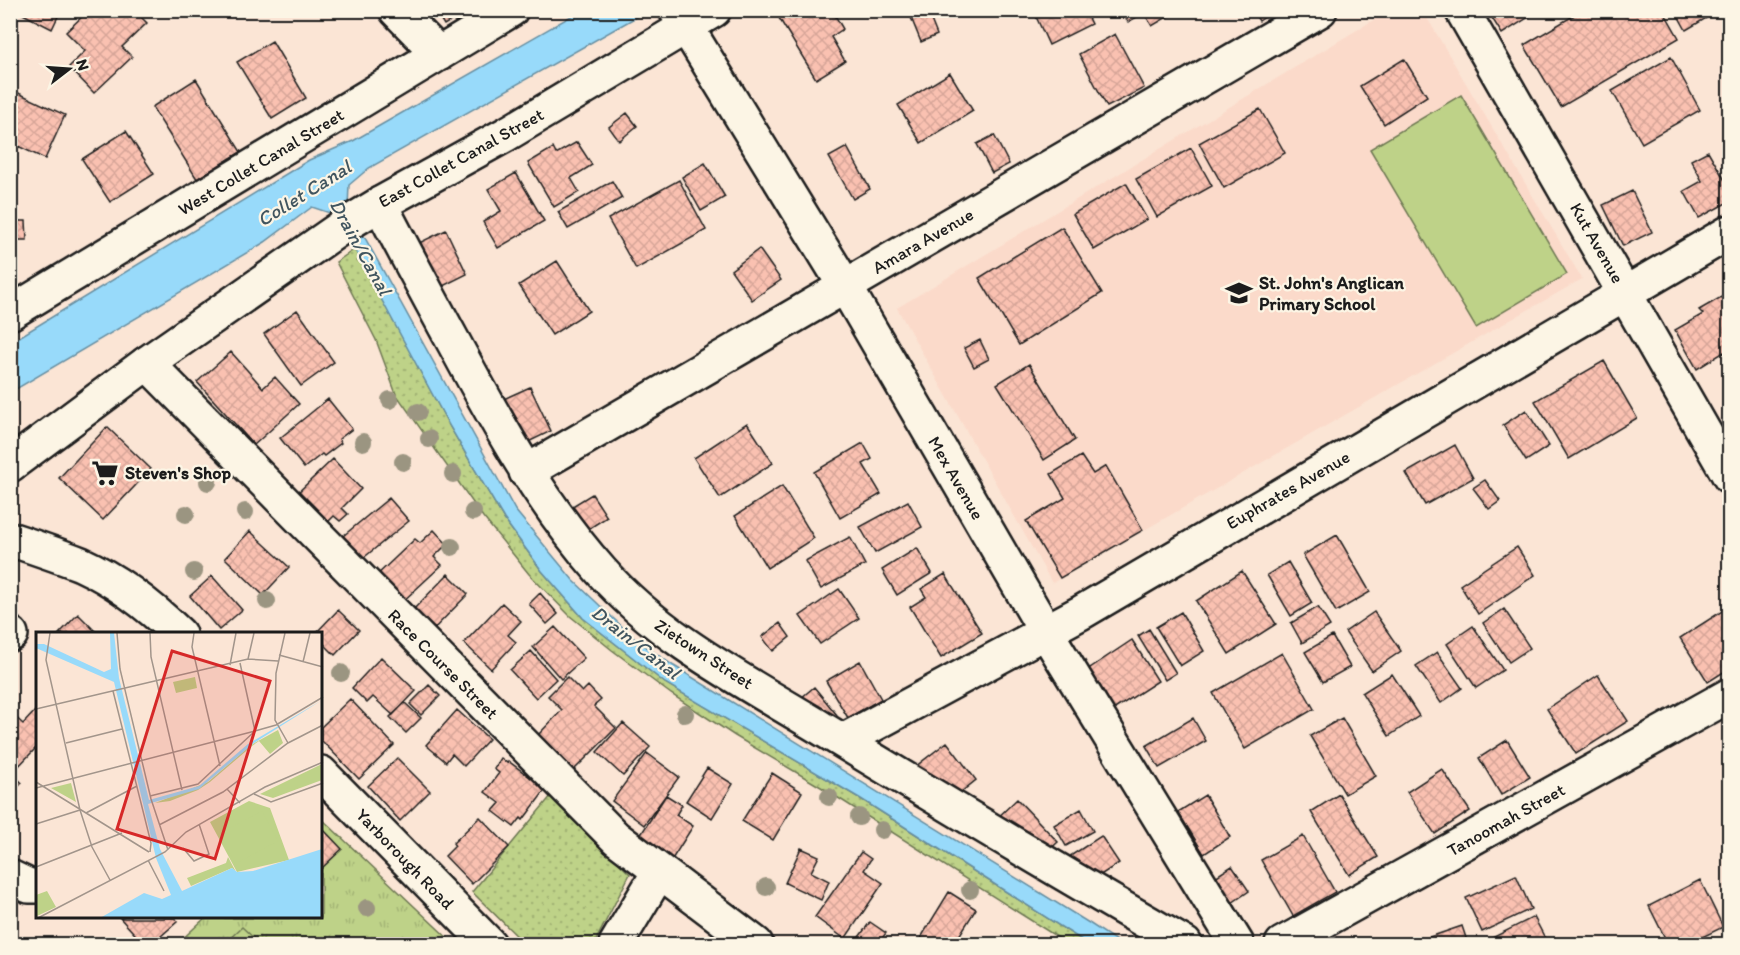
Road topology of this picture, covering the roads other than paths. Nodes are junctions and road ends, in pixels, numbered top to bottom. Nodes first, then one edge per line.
1 (396, 10) edge
2 (511, 10) edge
3 (714, 10) edge
4 (1320, 10) edge
5 (1462, 10) edge
6 (679, 16) edge
7 (439, 54) junction
8 (359, 216) junction
9 (1730, 232) edge
10 (845, 286) junction
11 (1625, 292) junction
12 (10, 313) edge
13 (147, 363) junction
14 (10, 465) edge
15 (526, 472) junction
16 (1730, 477) edge
17 (10, 539) edge
18 (177, 632) edge
19 (1046, 632) junction
20 (1730, 695) edge
21 (843, 741) junction
22 (322, 774) edge
23 (659, 872) junction
24 (10, 877) edge
25 (36, 886) edge
26 (489, 945) edge
27 (616, 945) edge
28 (756, 945) edge
29 (1185, 945) edge
30 (1237, 945) edge
31 (1282, 945) edge

1 - 7 street
2 - 7 street, West Collet Canal Street
3 - 6 street, East Collet Canal Street
4 - 10 street, Amara Avenue
5 - 11 street, Kut Avenue
6 - 8 street, East Collet Canal Street
6 - 10 street, Mex Avenue
7 - 12 street, West Collet Canal Street
8 - 13 street, East Collet Canal Street
8 - 15 street, Zietown Street
9 - 11 street, Euphrates Avenue
10 - 15 street, Amara Avenue
10 - 19 street, Mex Avenue
11 - 16 street, Kut Avenue
11 - 19 street, Euphrates Avenue
13 - 14 street, East Collet Canal Street
13 - 23 street, Race Course Street
15 - 21 street, Zietown Street
17 - 18 street
19 - 21 street, Euphrates Avenue
19 - 30 street, Mex Avenue
20 - 31 street, Tanoomah Street
21 - 29 street, Zietown Street
22 - 26 street, Yarborough Road
23 - 27 street
23 - 28 street, Race Course Street
24 - 25 street

